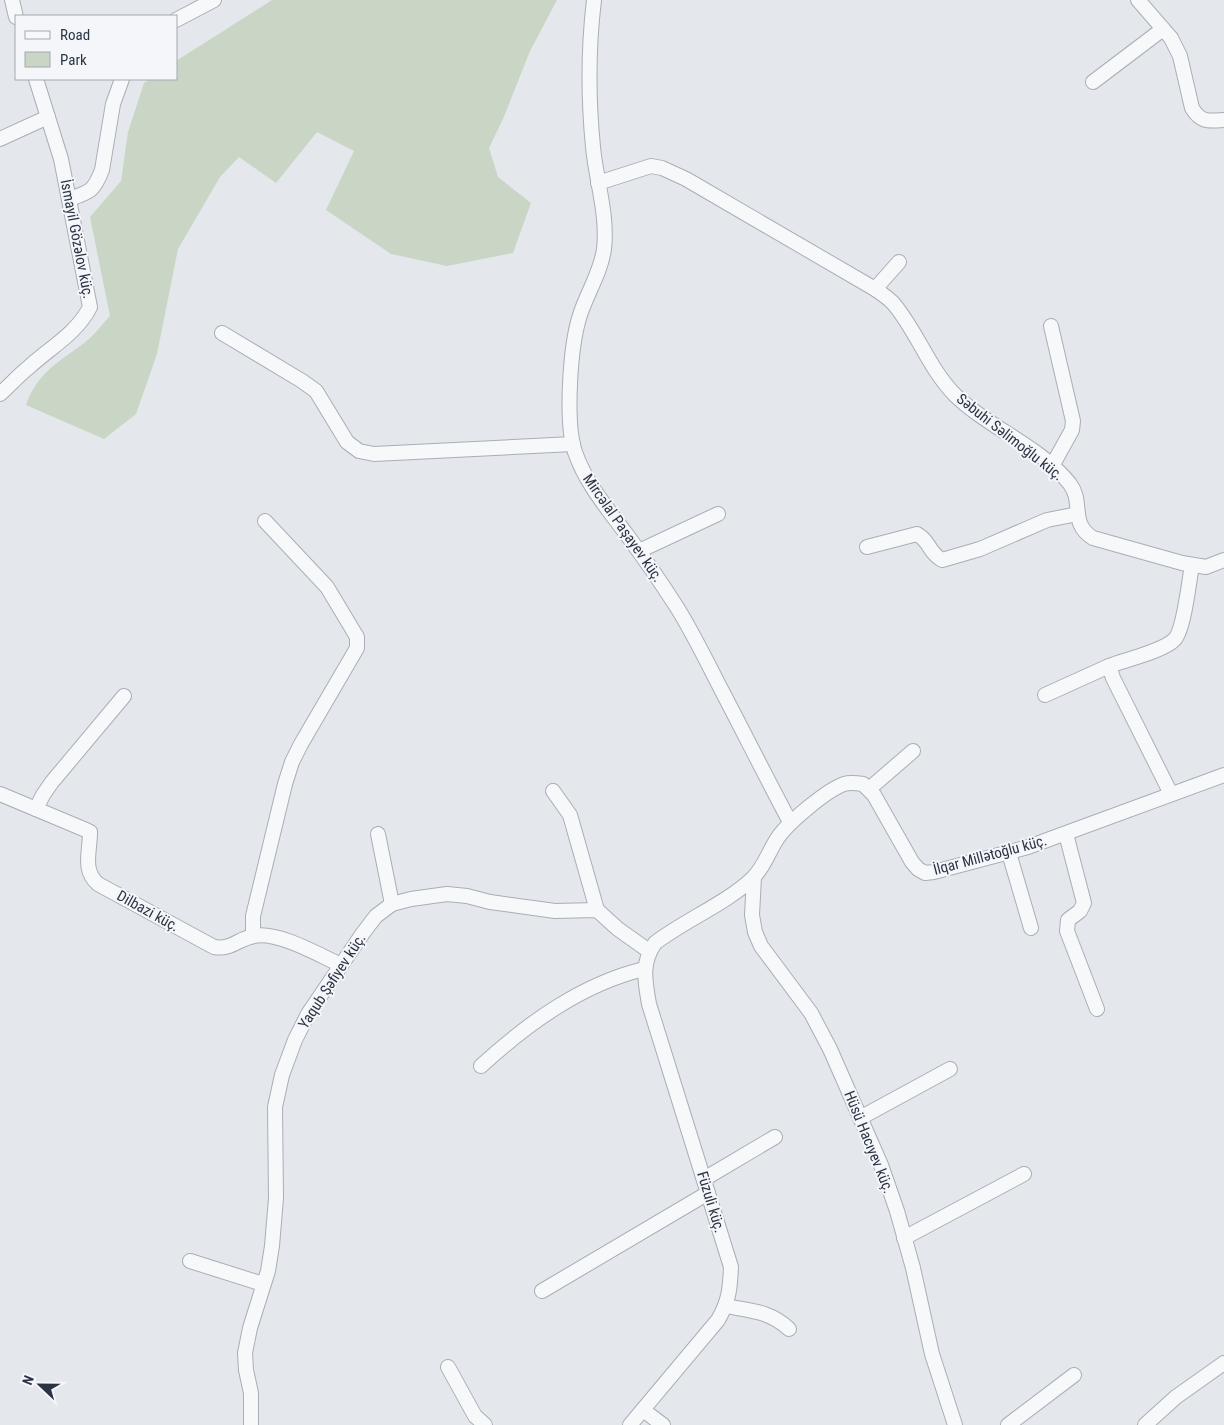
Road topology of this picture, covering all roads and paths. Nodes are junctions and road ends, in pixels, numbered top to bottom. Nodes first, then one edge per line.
1 (12, 0) edge
2 (214, 0) edge
3 (594, 0) edge
4 (1138, 0) edge
5 (16, 15) edge
6 (178, 19) edge
7 (1163, 29) junction
8 (36, 80) edge
9 (122, 80) edge
10 (1094, 82) dead end
11 (48, 117) junction
12 (1224, 120) edge
13 (0, 139) edge
14 (598, 182) junction
15 (69, 199) junction
16 (899, 262) dead end
17 (875, 289) junction
18 (1051, 326) dead end
19 (222, 333) dead end
20 (0, 394) edge
21 (573, 444) junction
22 (1052, 466) junction
23 (718, 514) dead end
24 (1078, 514) junction
25 (265, 521) dead end
26 (867, 547) dead end
27 (639, 551) junction
28 (1224, 560) edge
29 (1192, 565) junction
30 (1109, 666) junction
31 (1045, 695) dead end
32 (124, 696) dead end
33 (913, 751) dead end
34 (1224, 775) edge
35 (869, 790) junction
36 (553, 791) dead end
37 (0, 794) edge
38 (1171, 794) junction
39 (36, 809) junction
40 (790, 822) junction
41 (378, 834) dead end
42 (1066, 834) junction
43 (1009, 853) junction
44 (754, 877) junction
45 (392, 904) junction
46 (597, 910) junction
47 (1031, 928) dead end
48 (253, 936) junction
49 (649, 952) junction
50 (341, 965) junction
51 (644, 969) junction
52 (1097, 1009) dead end
53 (481, 1066) dead end
54 (950, 1069) dead end
55 (860, 1118) junction
56 (775, 1137) dead end
57 (1024, 1174) dead end
58 (704, 1179) junction
59 (708, 1193) junction
60 (904, 1238) junction
61 (190, 1261) dead end
62 (264, 1284) junction
63 (542, 1291) dead end
64 (726, 1306) junction
65 (789, 1329) dead end
66 (1224, 1363) edge
67 (448, 1366) dead end
68 (1074, 1375) dead end
69 (643, 1410) junction
70 (251, 1425) edge
71 (485, 1425) edge
72 (630, 1425) edge
73 (663, 1425) edge
74 (956, 1425) edge
75 (1008, 1425) edge
76 (1145, 1425) edge

1 - 5 street
2 - 6 street
3 - 14 street, Mircəlal Paşayev küç.
4 - 7 street
7 - 10 street
7 - 12 street
8 - 11 street, İsmayil Gözəlov küç.
9 - 15 street
11 - 13 street
11 - 15 street, İsmayil Gözəlov küç.
14 - 17 street, Səbuhi Səlimoğlu küç.
14 - 21 street, Mircəlal Paşayev küç.
15 - 20 street, İsmayil Gözəlov küç.
16 - 17 street
17 - 22 street, Səbuhi Səlimoğlu küç.
18 - 22 street
19 - 21 street
21 - 27 street, Mircəlal Paşayev küç.
22 - 24 street, Səbuhi Səlimoğlu küç.
23 - 27 street
24 - 26 street
24 - 29 street, Səbuhi Səlimoğlu küç.
25 - 48 street
27 - 40 street, Mircəlal Paşayev küç.
28 - 29 street, Səbuhi Səlimoğlu küç.
29 - 30 street
30 - 31 street
30 - 38 street
32 - 39 street
33 - 35 street
34 - 38 street, İlqar Millətoğlu küç.
35 - 40 street
35 - 43 street, İlqar Millətoğlu küç.
36 - 46 street
37 - 39 street, Dilbazi küç.
38 - 42 street, İlqar Millətoğlu küç.
39 - 48 street, Dilbazi küç.
40 - 44 street
41 - 45 street
42 - 43 street, İlqar Millətoğlu küç.
42 - 52 street
43 - 47 street
44 - 49 street
44 - 55 street, Hüsü Hacıyev küç.
45 - 46 street, Yaqub Şəfiyev küç.
45 - 50 street, Yaqub Şəfiyev küç.
46 - 49 street
48 - 50 street
49 - 51 street, Füzuli küç.
50 - 62 street, Yaqub Şəfiyev küç.
51 - 53 street
51 - 58 street, Füzuli küç.
54 - 55 street
55 - 60 street, Hüsü Hacıyev küç.
56 - 58 street
57 - 60 street
58 - 59 street, Füzuli küç.
59 - 63 street
59 - 64 street, Füzuli küç.
60 - 74 street, Hüsü Hacıyev küç.
61 - 62 street
62 - 70 street, Yaqub Şəfiyev küç.
64 - 65 street
64 - 69 street, Füzuli küç.
66 - 76 street
67 - 71 street
68 - 75 street
69 - 72 street, Füzuli küç.
69 - 73 street

